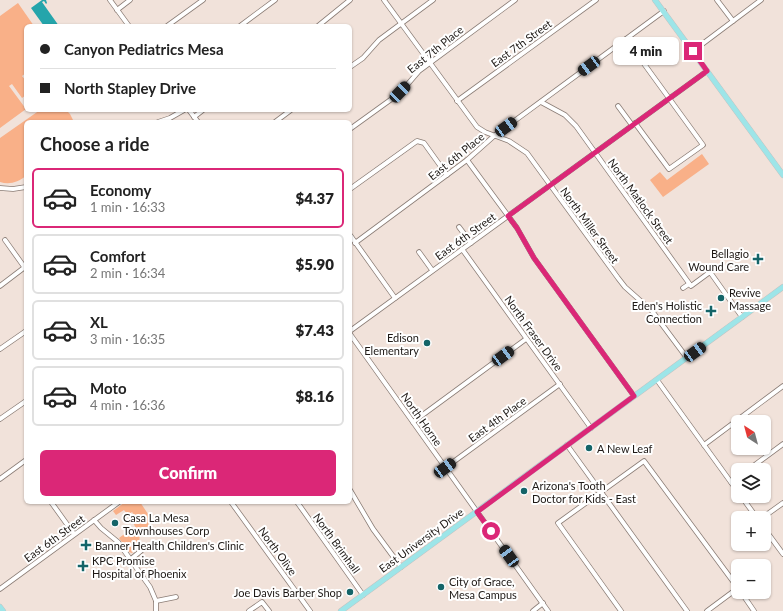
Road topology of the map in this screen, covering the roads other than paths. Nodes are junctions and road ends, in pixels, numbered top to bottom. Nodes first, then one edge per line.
1 (110, 0) edge
2 (130, 0) edge
3 (203, 0) edge
4 (275, 0) edge
5 (350, 0) edge
6 (384, 0) edge
7 (433, 0) edge
8 (515, 0) edge
9 (596, 0) edge
10 (655, 0) edge
11 (717, 0) edge
12 (761, 0) edge
13 (117, 10) junction
14 (664, 12) junction
15 (733, 21) junction
16 (401, 23) junction
17 (128, 24) edge
18 (170, 24) edge
19 (243, 24) edge
20 (320, 24) edge
21 (626, 39) junction
22 (693, 51) junction
23 (429, 63) junction
24 (352, 66) edge
25 (707, 71) junction
26 (669, 98) junction
27 (457, 101) junction
28 (541, 102) junction
29 (618, 106) dead end
30 (180, 112) edge
31 (190, 112) edge
32 (200, 112) edge
33 (289, 112) edge
34 (194, 117) junction
35 (164, 120) edge
36 (196, 120) edge
37 (278, 120) edge
38 (633, 124) junction
39 (352, 128) edge
40 (494, 136) junction
41 (595, 152) junction
42 (467, 160) junction
43 (447, 175) junction
44 (783, 175) edge
45 (550, 185) junction
46 (24, 187) edge
47 (0, 188) edge
48 (352, 188) edge
49 (508, 216) junction
50 (459, 227) dead end
51 (352, 239) edge
52 (5, 240) dead end
53 (355, 243) junction
54 (470, 243) junction
55 (462, 249) junction
56 (419, 252) dead end
57 (24, 266) edge
58 (24, 268) edge
59 (432, 270) junction
60 (689, 284) junction
61 (0, 286) edge
62 (783, 287) edge
63 (682, 288) dead end
64 (395, 298) junction
65 (742, 317) junction
66 (352, 330) edge
67 (24, 332) edge
68 (352, 337) edge
69 (526, 339) junction
70 (0, 350) edge
71 (687, 358) junction
72 (657, 380) junction
73 (560, 384) junction
74 (783, 386) edge
75 (634, 396) junction
76 (24, 402) edge
77 (0, 419) edge
78 (413, 422) junction
79 (590, 428) junction
80 (567, 444) junction
81 (783, 444) edge
82 (704, 445) junction
83 (24, 461) edge
84 (757, 463) edge
85 (445, 468) junction
86 (0, 479) edge
87 (731, 482) edge
88 (601, 492) junction
89 (352, 493) edge
90 (783, 502) edge
91 (52, 504) edge
92 (112, 504) edge
93 (232, 504) edge
94 (298, 504) edge
95 (771, 511) edge
96 (477, 512) junction
97 (94, 520) junction
98 (74, 534) junction
99 (771, 538) edge
100 (142, 550) dead end
101 (783, 554) edge
102 (131, 559) junction
103 (401, 567) junction
104 (731, 579) edge
105 (0, 589) edge
106 (731, 593) edge
107 (363, 595) junction
108 (176, 597) dead end
109 (745, 599) edge
110 (156, 601) junction
111 (543, 604) junction
112 (0, 607) edge
113 (3, 611) edge
114 (156, 611) edge
115 (249, 611) edge
116 (269, 611) edge
117 (310, 611) edge
118 (341, 611) edge
119 (533, 611) edge
120 (548, 611) edge
121 (621, 611) edge
122 (687, 611) edge
123 (707, 611) edge
124 (754, 611) edge

1 - 13 street
2 - 13 street
3 - 18 street
4 - 19 street
5 - 20 street
6 - 16 street, North Miller Street
7 - 16 street
8 - 23 street, East 7th Place
9 - 27 street, East 7th Street
10 - 14 main road
11 - 15 street
12 - 15 street
13 - 17 street
14 - 21 street, East 6th Place
14 - 22 main road
15 - 22 street
16 - 23 street, North Miller Street
16 - 24 street
21 - 26 street
21 - 28 street, East 6th Place
22 - 25 main road
23 - 27 street, North Miller Street
23 - 39 street, East 7th Place
25 - 26 street, East 6th Street
25 - 44 main road
26 - 38 street, East 6th Street
26 - 38 street
27 - 40 street, North Miller Street
28 - 40 street, East 6th Place
28 - 41 street, North Matlock Street
29 - 38 street
30 - 35 street
31 - 34 street
32 - 34 street
33 - 37 street
34 - 36 street
38 - 41 street, East 6th Street
40 - 42 street, East 6th Place
40 - 45 street, North Miller Street
41 - 45 street, East 6th Street
41 - 60 street, North Matlock Street
42 - 43 street, East 6th Place
42 - 49 street
43 - 48 street
43 - 53 street, East 6th Place
45 - 49 street, East 6th Street
45 - 71 street, North Miller Street
46 - 47 street
49 - 54 street, East 6th Street
49 - 75 street
50 - 54 street
51 - 53 street
52 - 57 street
53 - 64 street
54 - 55 street, East 6th Street
55 - 59 street, East 6th Street
55 - 69 street, North Fraser Drive
56 - 59 street
58 - 61 street
59 - 64 street, East 6th Street
60 - 63 street
60 - 65 street
62 - 65 main road, East University Drive
64 - 66 street, East 6th Street
65 - 71 main road, East University Drive
67 - 70 street
68 - 78 street, North Horne
69 - 73 street, North Fraser Drive
69 - 78 street
71 - 72 main road, East University Drive
72 - 75 main road, East University Drive
72 - 82 street
73 - 79 street, North Fraser Drive
73 - 85 street, East 4th Place
74 - 82 street
75 - 79 main road, East University Drive
76 - 77 street
78 - 85 street, North Horne
79 - 80 main road, East University Drive
80 - 88 street
80 - 96 main road, East University Drive
81 - 84 street
82 - 87 street
83 - 86 street
85 - 96 street, North Horne
88 - 104 street
88 - 121 street
88 - 122 street
89 - 103 street
90 - 95 street
91 - 98 street
92 - 97 street, East 6th Street
93 - 117 street, North Olive
94 - 107 street, North Brimhall
96 - 103 main road, East University Drive
96 - 111 street, North Horne
97 - 98 street, East 6th Street
97 - 102 street
98 - 105 street, East 6th Street
99 - 101 street
100 - 102 street
102 - 110 street
103 - 107 main road, East University Drive
106 - 123 street
107 - 118 main road, East University Drive
108 - 110 street
109 - 124 street
110 - 114 street
111 - 119 street
111 - 120 street, North Horne
112 - 113 main road
115 - 116 street

